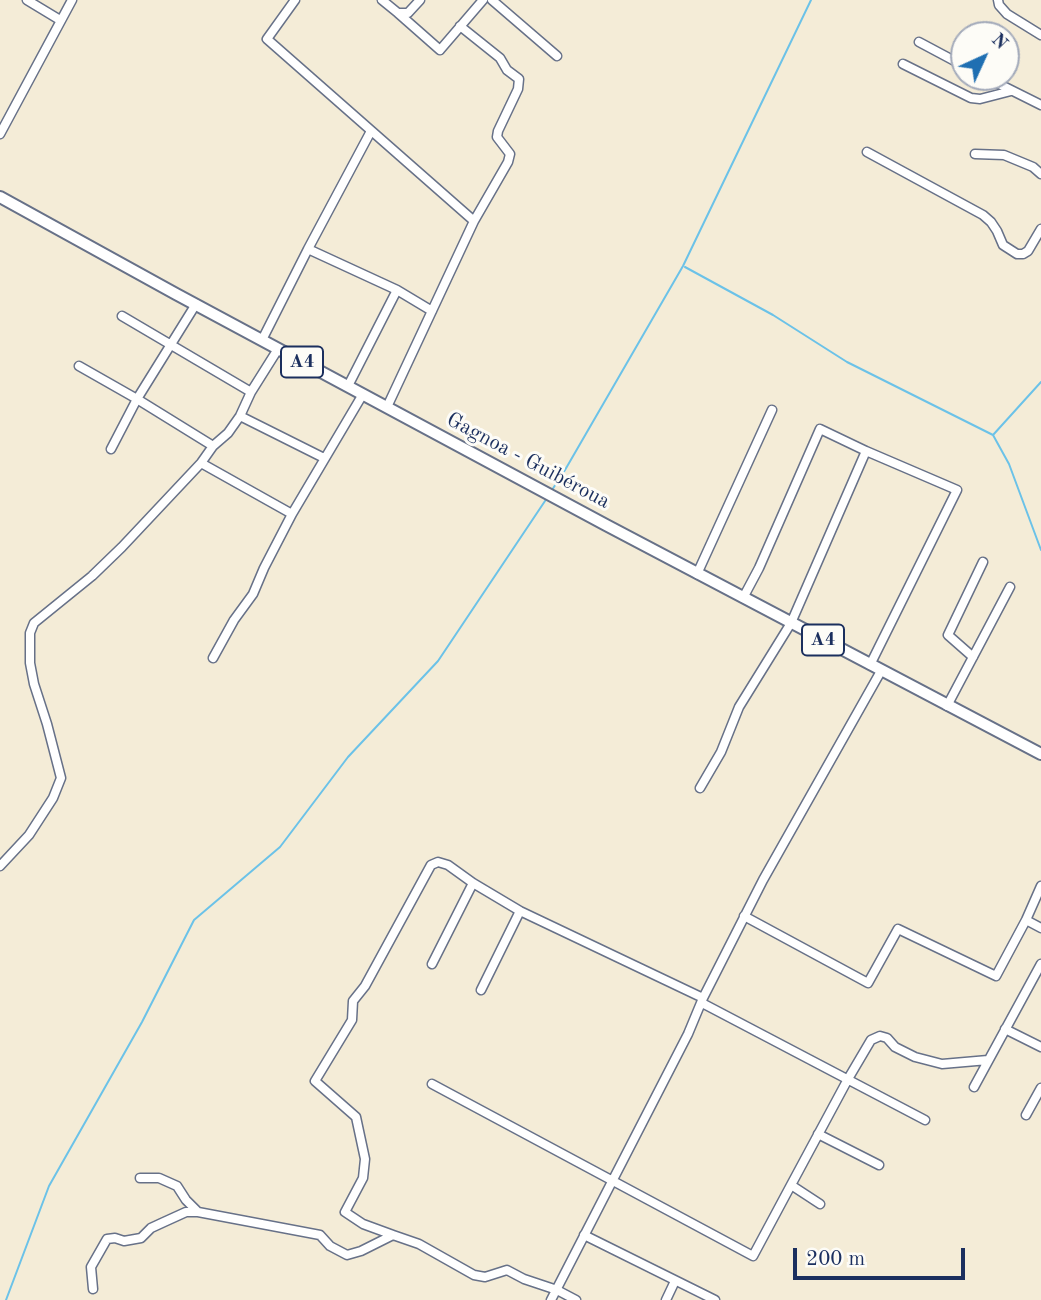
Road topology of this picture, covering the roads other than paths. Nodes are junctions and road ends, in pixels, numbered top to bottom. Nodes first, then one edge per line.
1 (27, 0) edge
2 (72, 0) edge
3 (295, 0) edge
4 (382, 0) edge
5 (420, 0) edge
6 (483, 0) edge
7 (492, 0) edge
8 (998, 0) edge
9 (398, 13) junction
10 (60, 20) junction
11 (460, 26) junction
12 (1041, 34) edge
13 (919, 42) dead end
14 (557, 56) dead end
15 (950, 59) edge
16 (903, 64) dead end
17 (950, 88) edge
18 (957, 91) edge
19 (1011, 91) joint
20 (1041, 105) edge
21 (371, 131) junction
22 (0, 134) edge
23 (867, 152) dead end
24 (975, 153) dead end
25 (1041, 174) edge
26 (0, 197) edge
27 (474, 220) junction
28 (1041, 229) edge
29 (308, 249) junction
30 (397, 290) junction
31 (196, 304) junction
32 (432, 311) junction
33 (122, 316) dead end
34 (262, 340) junction
35 (169, 345) junction
36 (278, 349) junction
37 (79, 366) dead end
38 (348, 386) junction
39 (251, 392) junction
40 (363, 394) junction
41 (137, 399) junction
42 (387, 407) junction
43 (772, 410) dead end
44 (240, 416) junction
45 (213, 446) junction
46 (111, 449) dead end
47 (866, 451) junction
48 (324, 458) junction
49 (201, 463) junction
50 (292, 514) junction
51 (983, 562) dead end
52 (698, 573) junction
53 (1010, 587) dead end
54 (743, 598) junction
55 (791, 623) junction
56 (973, 657) junction
57 (213, 658) dead end
58 (876, 668) junction
59 (947, 706) junction
60 (1041, 754) edge
61 (700, 788) dead end
62 (0, 866) edge
63 (473, 883) junction
64 (1041, 887) edge
65 (520, 911) junction
66 (744, 916) junction
67 (1026, 920) junction
68 (1041, 928) edge
69 (432, 964) dead end
70 (1041, 964) edge
71 (481, 990) dead end
72 (702, 1001) junction
73 (1005, 1029) junction
74 (1041, 1047) edge
75 (988, 1060) junction
76 (848, 1079) junction
77 (432, 1084) dead end
78 (974, 1087) dead end
79 (1041, 1088) edge
80 (1026, 1115) dead end
81 (925, 1120) dead end
82 (818, 1135) junction
83 (879, 1165) dead end
84 (140, 1178) dead end
85 (612, 1181) junction
86 (791, 1185) junction
87 (820, 1204) dead end
88 (198, 1212) junction
89 (393, 1235) junction
90 (584, 1235) junction
91 (676, 1280) junction
92 (93, 1289) dead end
93 (556, 1290) junction
94 (551, 1300) edge
95 (576, 1300) edge
96 (666, 1300) edge
97 (715, 1300) edge

1 - 10 street
2 - 10 street
3 - 21 street
4 - 9 street
5 - 9 street
6 - 11 street
7 - 14 street
8 - 12 street
9 - 11 street
10 - 22 street
11 - 27 street
13 - 15 street
16 - 17 street
18 - 19 street
19 - 20 street
21 - 27 street
21 - 29 street
23 - 28 street
24 - 25 street
26 - 31 main road, Gagnoa - Guibéroua / A4
27 - 32 street
29 - 30 street
29 - 34 street
30 - 32 street
30 - 38 street
31 - 34 main road, Gagnoa - Guibéroua / A4
31 - 35 street
32 - 42 street
33 - 35 street
34 - 36 main road, Gagnoa - Guibéroua / A4
35 - 39 street
35 - 41 street
36 - 38 main road, Gagnoa - Guibéroua / A4
36 - 39 street
37 - 41 street
38 - 40 main road, Gagnoa - Guibéroua / A4
39 - 44 street
40 - 42 main road, Gagnoa - Guibéroua / A4
40 - 48 street
41 - 45 street
41 - 46 street
42 - 52 main road, Gagnoa - Guibéroua / A4
43 - 52 street
44 - 45 street
44 - 48 street
45 - 49 street
47 - 54 street
47 - 55 street
47 - 58 street
48 - 50 street
49 - 50 street
49 - 62 street
50 - 57 street
51 - 56 street
52 - 54 main road, Gagnoa - Guibéroua / A4
53 - 56 street
54 - 55 main road, Gagnoa - Guibéroua / A4
55 - 58 main road, Gagnoa - Guibéroua / A4
55 - 61 street
56 - 59 street
58 - 59 main road, Gagnoa - Guibéroua / A4
58 - 66 street
59 - 60 main road, Gagnoa - Guibéroua / A4
63 - 65 street
63 - 69 street
63 - 89 street
64 - 67 street
65 - 71 street
65 - 72 street
66 - 67 street
66 - 72 street
67 - 68 street
70 - 73 street
72 - 76 street
72 - 85 street
73 - 74 street
73 - 75 street
75 - 76 street
75 - 78 street
76 - 81 street
76 - 82 street
77 - 85 street
79 - 80 street
82 - 83 street
82 - 86 street
84 - 88 street
85 - 86 street
85 - 90 street
86 - 87 street
88 - 89 street
88 - 92 street
89 - 93 street
90 - 91 street
90 - 93 street
91 - 96 street
91 - 97 street
93 - 94 street
93 - 95 street

